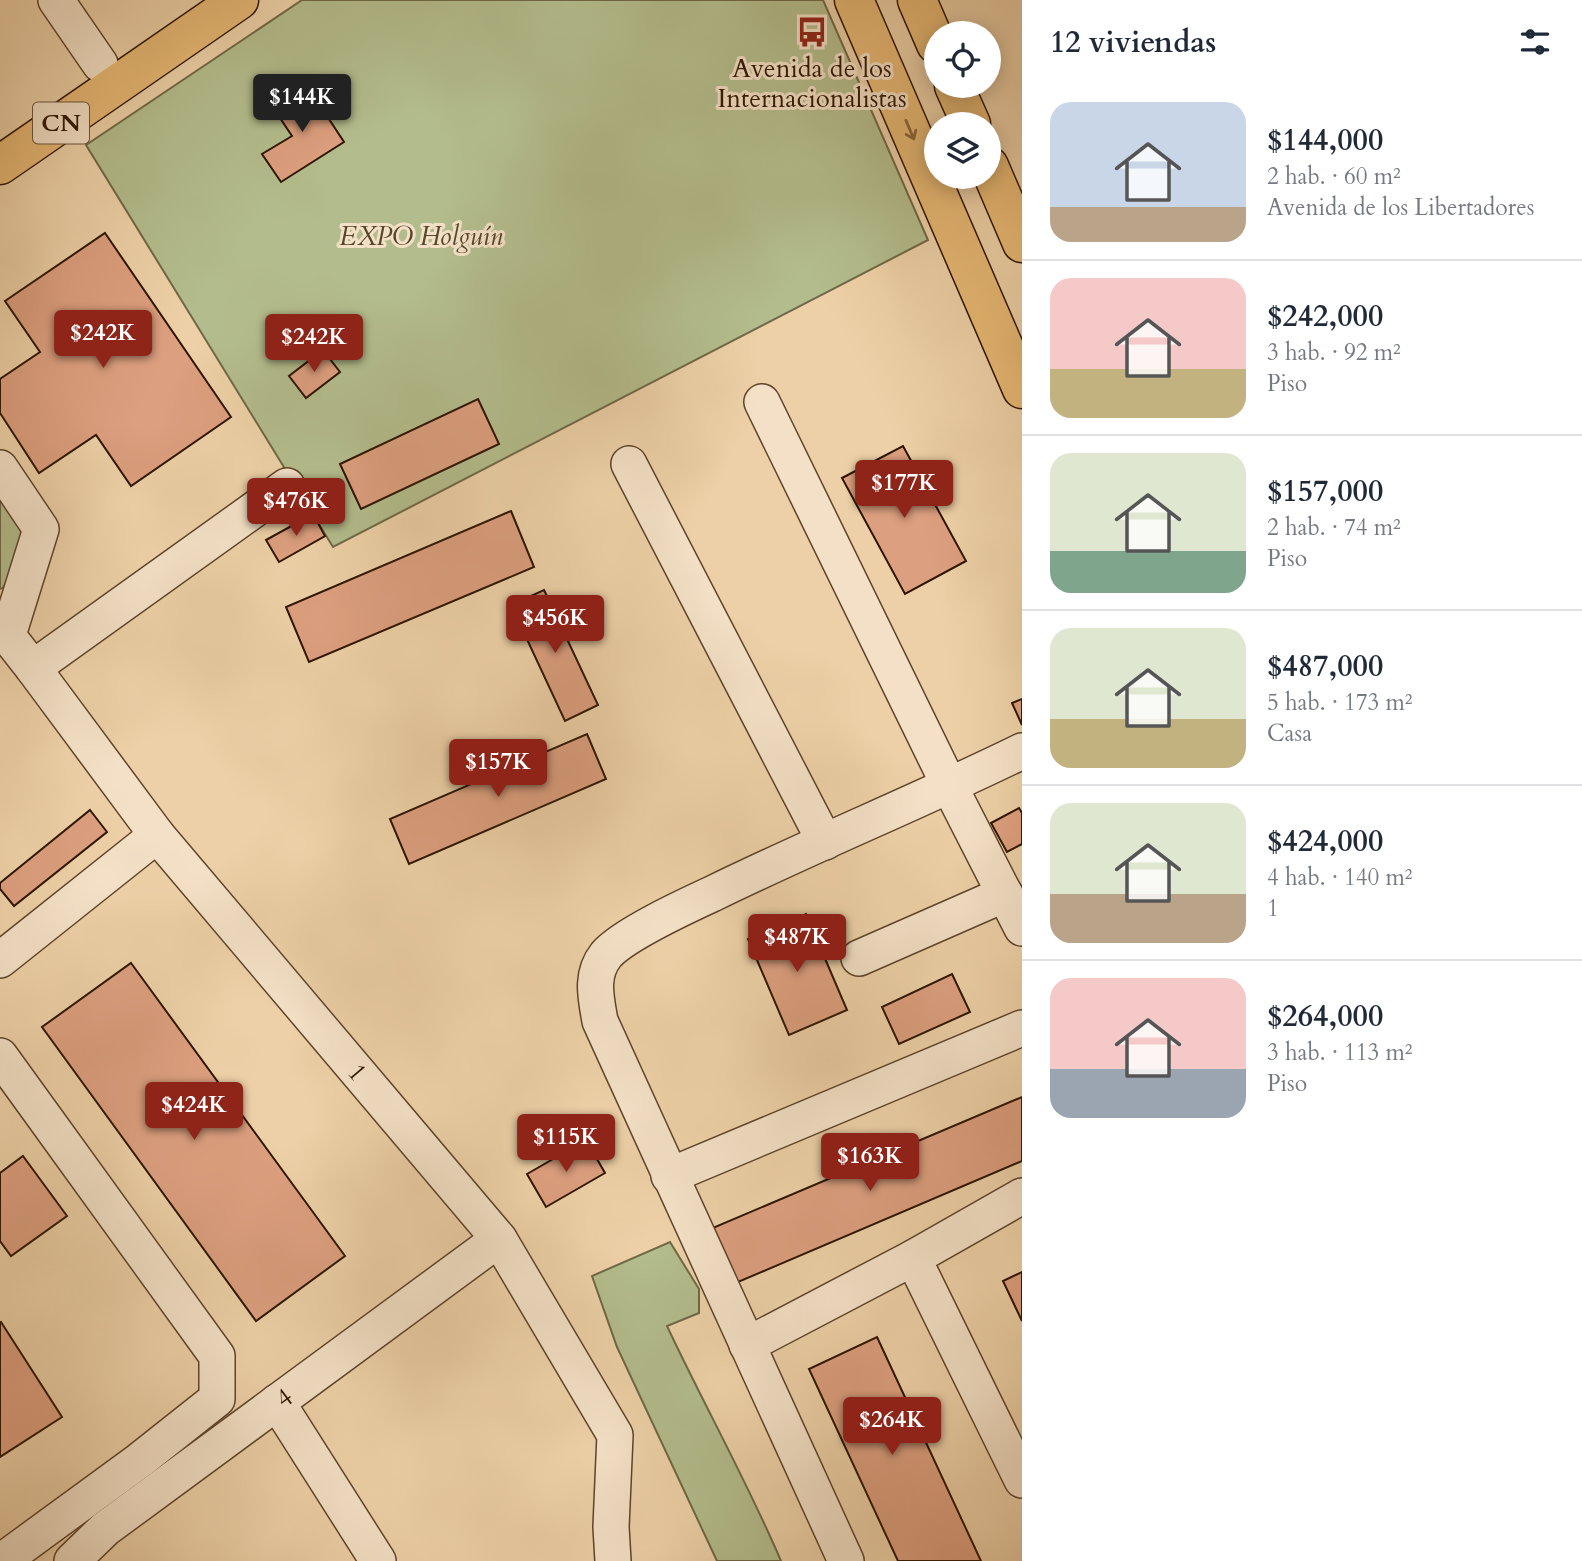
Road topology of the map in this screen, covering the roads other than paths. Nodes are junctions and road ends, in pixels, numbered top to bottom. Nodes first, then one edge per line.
1 (56, 0) edge
2 (239, 0) edge
3 (854, 0) edge
4 (917, 0) edge
5 (926, 21) edge
6 (100, 64) dead end
7 (0, 165) edge
8 (999, 189) edge
9 (1022, 243) edge
10 (1022, 389) edge
11 (762, 402) dead end
12 (629, 464) dead end
13 (0, 468) edge
14 (287, 486) dead end
15 (4, 631) edge
16 (33, 668) junction
17 (1022, 751) edge
18 (950, 786) junction
19 (157, 835) junction
20 (825, 842) junction
21 (1005, 894) junction
22 (1022, 928) edge
23 (859, 958) dead end
24 (0, 960) edge
25 (1022, 1028) edge
26 (0, 1056) edge
27 (669, 1176) junction
28 (1022, 1196) edge
29 (499, 1239) junction
30 (913, 1258) junction
31 (747, 1345) junction
32 (277, 1402) junction
33 (1022, 1480) edge
34 (2, 1561) edge
35 (72, 1561) edge
36 (378, 1561) edge
37 (613, 1561) edge
38 (846, 1561) edge

1 - 6 street
2 - 7 main road, CN
3 -> 10 main road
4 - 5 main road
8 - 9 main road
11 - 18 street
12 - 20 street
13 - 15 street
14 - 16 street
15 - 16 street, 1
16 - 19 street, 1
17 - 18 street
18 - 20 street
18 - 21 street
19 - 24 street
19 - 29 street, 1
20 - 27 street
21 - 22 street
21 - 23 street
25 - 27 street
26 - 34 street
27 - 31 street
28 - 30 street
29 - 32 street, 4
29 - 37 street, 1
30 - 31 street
30 - 33 street
31 - 38 street
32 - 35 street, 4
32 - 36 street

